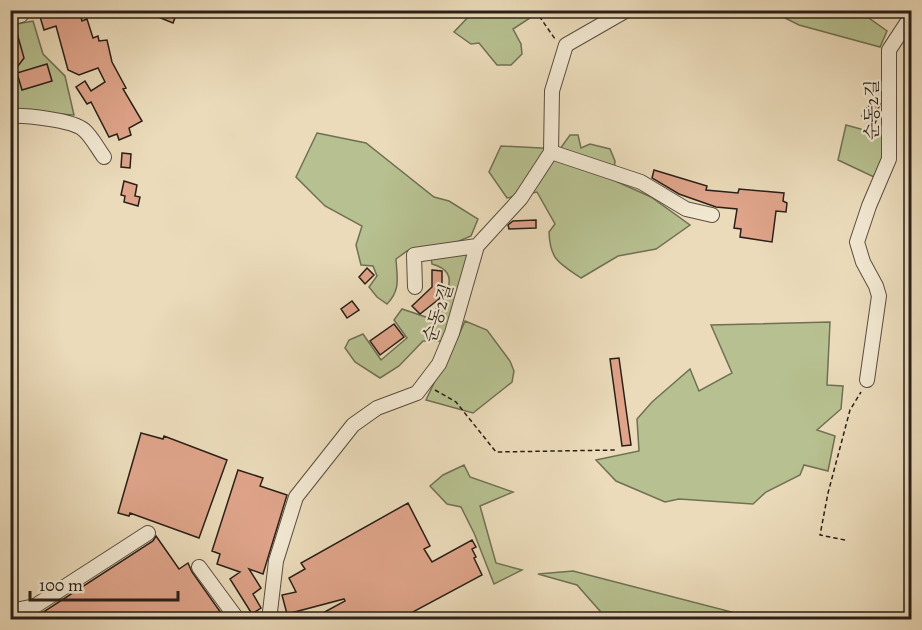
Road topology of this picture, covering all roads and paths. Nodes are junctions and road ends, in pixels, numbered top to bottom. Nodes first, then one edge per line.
1 (536, 10) edge
2 (627, 10) edge
3 (912, 15) edge
4 (564, 52) junction
5 (10, 116) edge
6 (551, 152) junction
7 (104, 157) dead end
8 (712, 215) dead end
9 (477, 246) junction
10 (415, 287) dead end
11 (867, 380) joint
12 (424, 384) junction
13 (617, 450) dead end
14 (148, 533) dead end
15 (845, 540) dead end
16 (199, 567) dead end
17 (10, 611) edge
18 (238, 620) edge
19 (269, 620) edge

1 - 4 path
2 - 4 street
3 - 11 street, 순동2길
4 - 6 street
5 - 7 street
6 - 8 street
6 - 9 street, 순동2길
9 - 10 street
9 - 12 street, 순동2길
11 - 15 path
12 - 13 path
12 - 19 street, 순동2길
14 - 17 street
16 - 18 street

